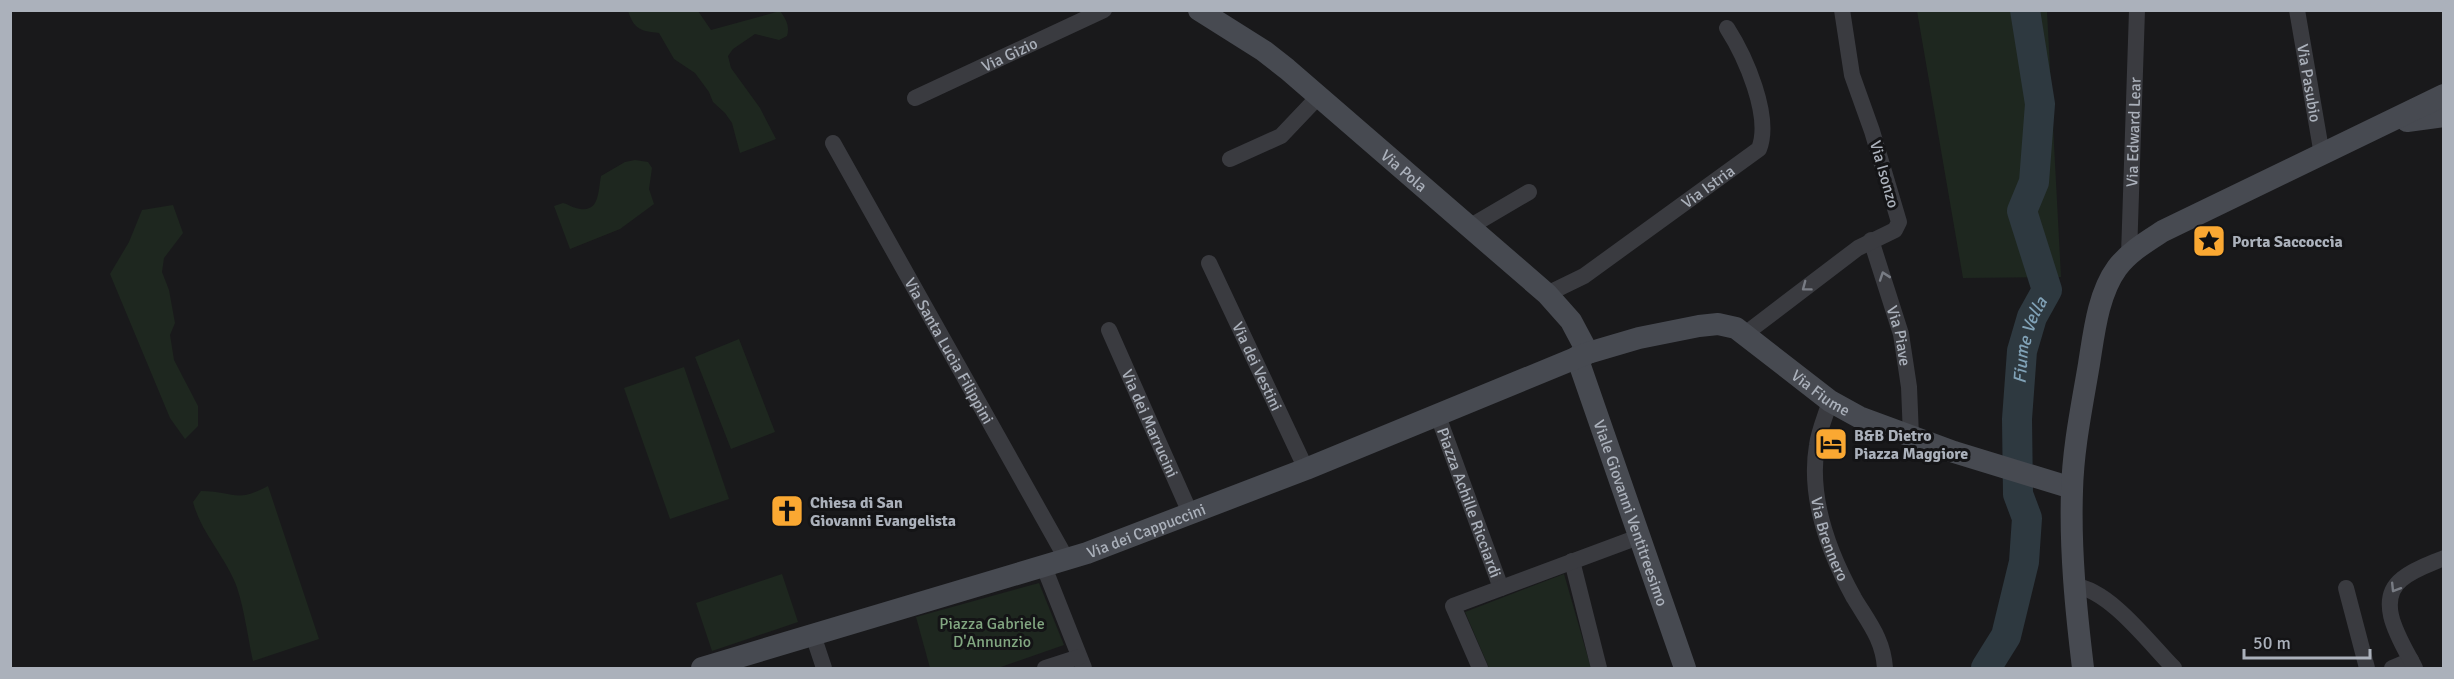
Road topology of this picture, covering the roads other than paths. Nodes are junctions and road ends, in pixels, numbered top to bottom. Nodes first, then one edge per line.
1 (1104, 10) edge
2 (1199, 10) edge
3 (1842, 10) edge
4 (2137, 10) edge
5 (2297, 10) edge
6 (1727, 28) dead end
7 (2444, 95) edge
8 (1319, 96) junction
9 (915, 98) dead end
10 (2444, 105) edge
11 (2444, 114) edge
12 (2387, 124) junction
13 (833, 142) dead end
14 (2322, 155) junction
15 (1230, 159) dead end
16 (1529, 192) dead end
17 (1471, 226) junction
18 (1870, 240) junction
19 (2129, 255) junction
20 (1209, 263) dead end
21 (1547, 294) junction
22 (1109, 330) dead end
23 (1746, 333) junction
24 (1582, 355) junction
25 (1830, 401) junction
26 (1438, 416) junction
27 (1911, 436) junction
28 (1306, 469) junction
29 (2072, 489) junction
30 (1191, 515) junction
31 (1641, 536) junction
32 (2444, 558) edge
33 (1067, 560) junction
34 (1572, 561) junction
35 (1044, 567) junction
36 (2075, 586) junction
37 (1501, 588) junction
38 (2346, 588) dead end
39 (813, 635) junction
40 (1082, 663) edge
41 (2413, 664) edge
42 (702, 669) edge
43 (824, 669) edge
44 (1046, 669) edge
45 (1480, 669) edge
46 (1599, 669) edge
47 (1685, 669) edge
48 (1885, 669) edge
49 (2083, 669) edge
50 (2174, 669) edge
51 (2367, 669) edge
52 (2392, 669) edge

1 - 9 street, Via Gizio
2 - 8 street, Via Pola
3 - 18 street, Via Isonzo
4 - 19 street, Via Edward Lear
5 - 14 street, Via Pasubio
6 - 21 street, Via Istria
7 - 12 street
8 - 15 street
8 - 17 street, Via Pola
10 - 11 street
11 - 12 street
12 - 14 street
13 - 33 street, Via Santa Lucia Filippini
14 - 19 street
16 - 17 street
17 - 21 street, Via Pola
18 -> 23 street, Via Isonzo
27 -> 18 street, Via Piave
19 - 29 street
20 - 28 street, Via dei Vestini
21 - 24 street, Via Pola
22 - 30 street, Via dei Marrucini
23 - 24 street, Via Fiume
23 - 25 street, Via Fiume
24 - 26 street, Via dei Cappuccini
24 - 31 street, Viale Giovanni Ventitreesimo
25 - 27 street, Via Fiume
25 - 48 street, Via Brennero
26 - 28 street, Via dei Cappuccini
26 - 37 street, Piazza Achille Ricciardi
27 - 29 street, Via Fiume
28 - 30 street, Via dei Cappuccini
29 - 36 street
30 - 33 street, Via dei Cappuccini
31 - 34 street
31 - 47 street, Viale Giovanni Ventitreesimo
32 -> 41 street
33 - 35 street, Via dei Cappuccini
34 - 37 street
34 - 46 street
35 - 39 street, Via dei Cappuccini
35 - 40 street
36 - 49 street
36 - 50 street
37 - 45 street
38 - 51 street
39 - 42 street, Via dei Cappuccini
39 - 43 street
40 - 44 street
41 - 52 street

